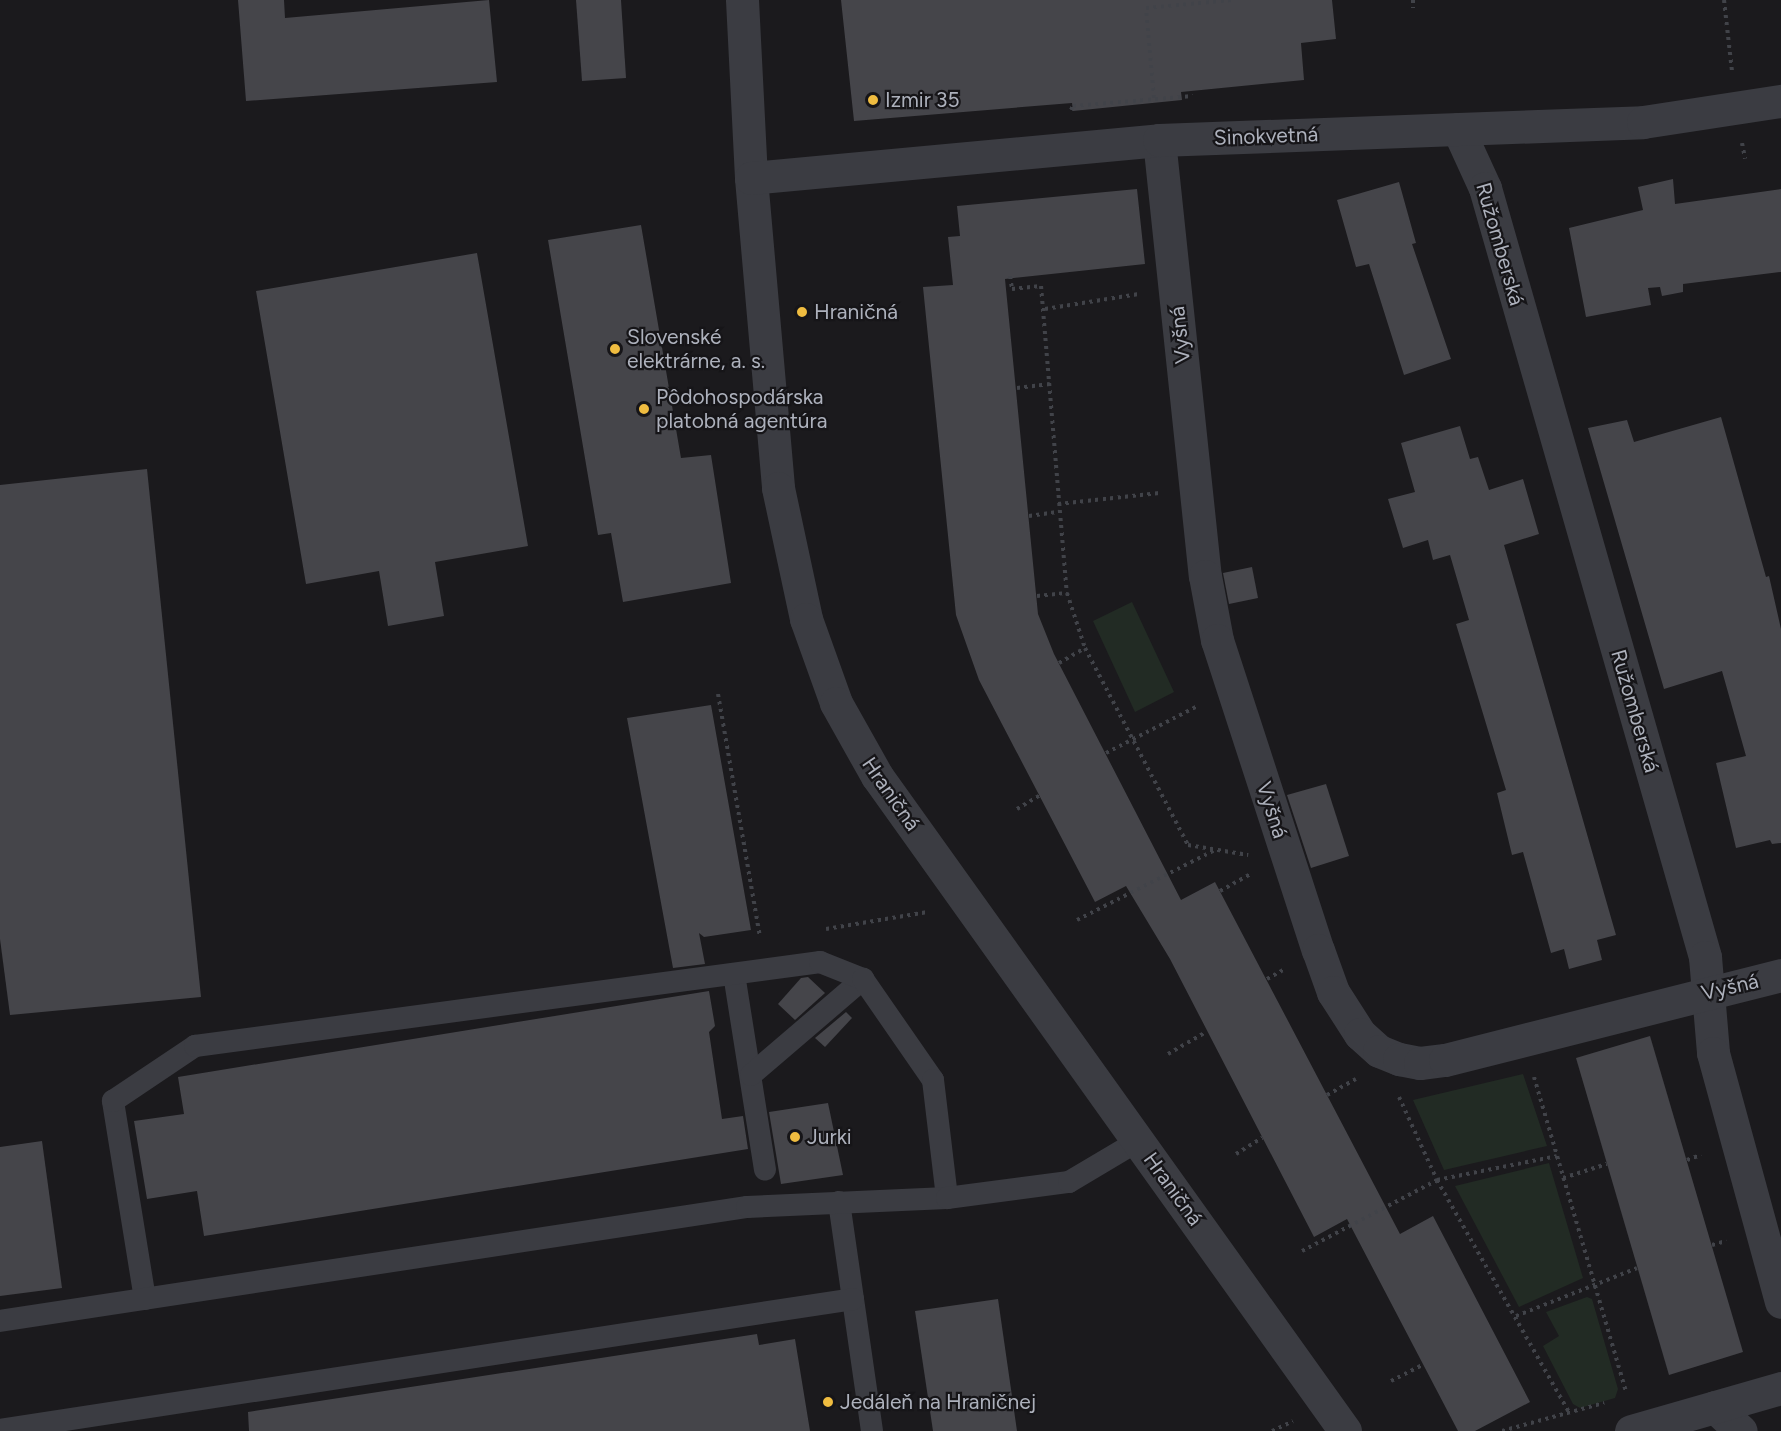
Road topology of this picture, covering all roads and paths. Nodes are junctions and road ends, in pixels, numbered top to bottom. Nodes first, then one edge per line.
1 (742, 0) edge
2 (1233, 0) edge
3 (1413, 0) edge
4 (1413, 8) dead end
5 (1193, 96) dead end
6 (1154, 98) junction
7 (1781, 101) edge
8 (1073, 106) dead end
9 (1458, 129) junction
10 (1160, 140) junction
11 (751, 178) junction
12 (1010, 276) dead end
13 (1143, 293) dead end
14 (1045, 309) junction
15 (1050, 384) junction
16 (1017, 388) dead end
17 (1166, 492) dead end
18 (1058, 504) junction
19 (1059, 512) junction
20 (1029, 516) dead end
21 (1067, 593) junction
22 (1037, 596) dead end
23 (1085, 648) junction
24 (1059, 663) dead end
25 (718, 694) dead end
26 (1206, 702) dead end
27 (1132, 738) junction
28 (1106, 753) dead end
29 (1040, 795) dead end
30 (1017, 809) dead end
31 (1214, 850) junction
32 (1253, 856) dead end
33 (1258, 869) dead end
34 (1220, 891) dead end
35 (940, 910) dead end
36 (1077, 920) dead end
37 (821, 930) dead end
38 (770, 937) dead end
39 (1291, 966) dead end
40 (734, 974) junction
41 (1781, 975) edge
42 (863, 979) junction
43 (1267, 979) dead end
44 (1709, 992) junction
45 (1206, 1032) dead end
46 (1168, 1054) dead end
47 (1531, 1064) dead end
48 (750, 1076) junction
49 (1362, 1076) dead end
50 (1398, 1093) dead end
51 (1327, 1095) dead end
52 (1262, 1138) dead end
53 (1138, 1141) junction
54 (1236, 1154) dead end
55 (1557, 1156) junction
56 (1607, 1164) dead end
57 (765, 1170) dead end
58 (1563, 1178) junction
59 (1437, 1180) junction
60 (947, 1198) junction
61 (839, 1203) junction
62 (1302, 1251) dead end
63 (1637, 1268) dead end
64 (1594, 1284) junction
65 (145, 1299) junction
66 (852, 1299) junction
67 (1781, 1302) edge
68 (1516, 1317) junction
69 (0, 1322) edge
70 (1423, 1365) dead end
71 (1391, 1381) dead end
72 (1781, 1388) edge
73 (1628, 1398) dead end
74 (1608, 1402) dead end
75 (1715, 1407) junction
76 (1568, 1411) junction
77 (1296, 1419) dead end
78 (0, 1430) edge
79 (872, 1431) edge
80 (1272, 1431) edge
81 (1346, 1431) edge
82 (1502, 1431) edge
83 (1631, 1431) edge
84 (1741, 1431) edge

1 - 11 street, Hraničná
2 - 6 path
3 - 4 path
5 - 6 path
6 - 8 path
7 - 9 street, Sinokvetná
9 - 10 street, Sinokvetná
9 - 44 street, Ružomberská
10 - 11 street, Sinokvetná
10 - 44 street, Vyšná
11 - 53 street, Hraničná
12 - 14 path
13 - 14 path
14 - 15 path
15 - 16 path
15 - 18 path
17 - 18 path
18 - 19 path
19 - 20 path
19 - 21 path
21 - 22 path
21 - 23 path
23 - 24 path
23 - 27 path
25 - 38 path
26 - 27 path
27 - 28 path
27 - 31 path
29 - 30 path
31 - 32 path
31 - 36 path
33 - 34 path
35 - 37 path
39 - 43 path
40 - 42 lane
40 - 48 lane
40 - 65 lane
41 - 44 street, Vyšná
42 - 48 lane
42 - 60 lane
44 - 67 street, Ružomberská
45 - 46 path
47 - 55 path
48 - 57 lane
49 - 51 path
50 - 59 path
52 - 54 path
53 - 60 lane
53 - 81 street, Hraničná
55 - 58 path
55 - 59 path
56 - 58 path
58 - 64 path
59 - 62 path
59 - 68 path
60 - 61 lane
61 - 65 lane
61 - 66 lane
63 - 64 path
64 - 68 path
64 - 73 path
65 - 69 lane
66 - 78 lane
66 - 79 lane
68 - 76 path
70 - 71 path
72 - 75 street
74 - 76 path
75 - 83 street
75 - 84 street
76 - 82 path
77 - 80 path

